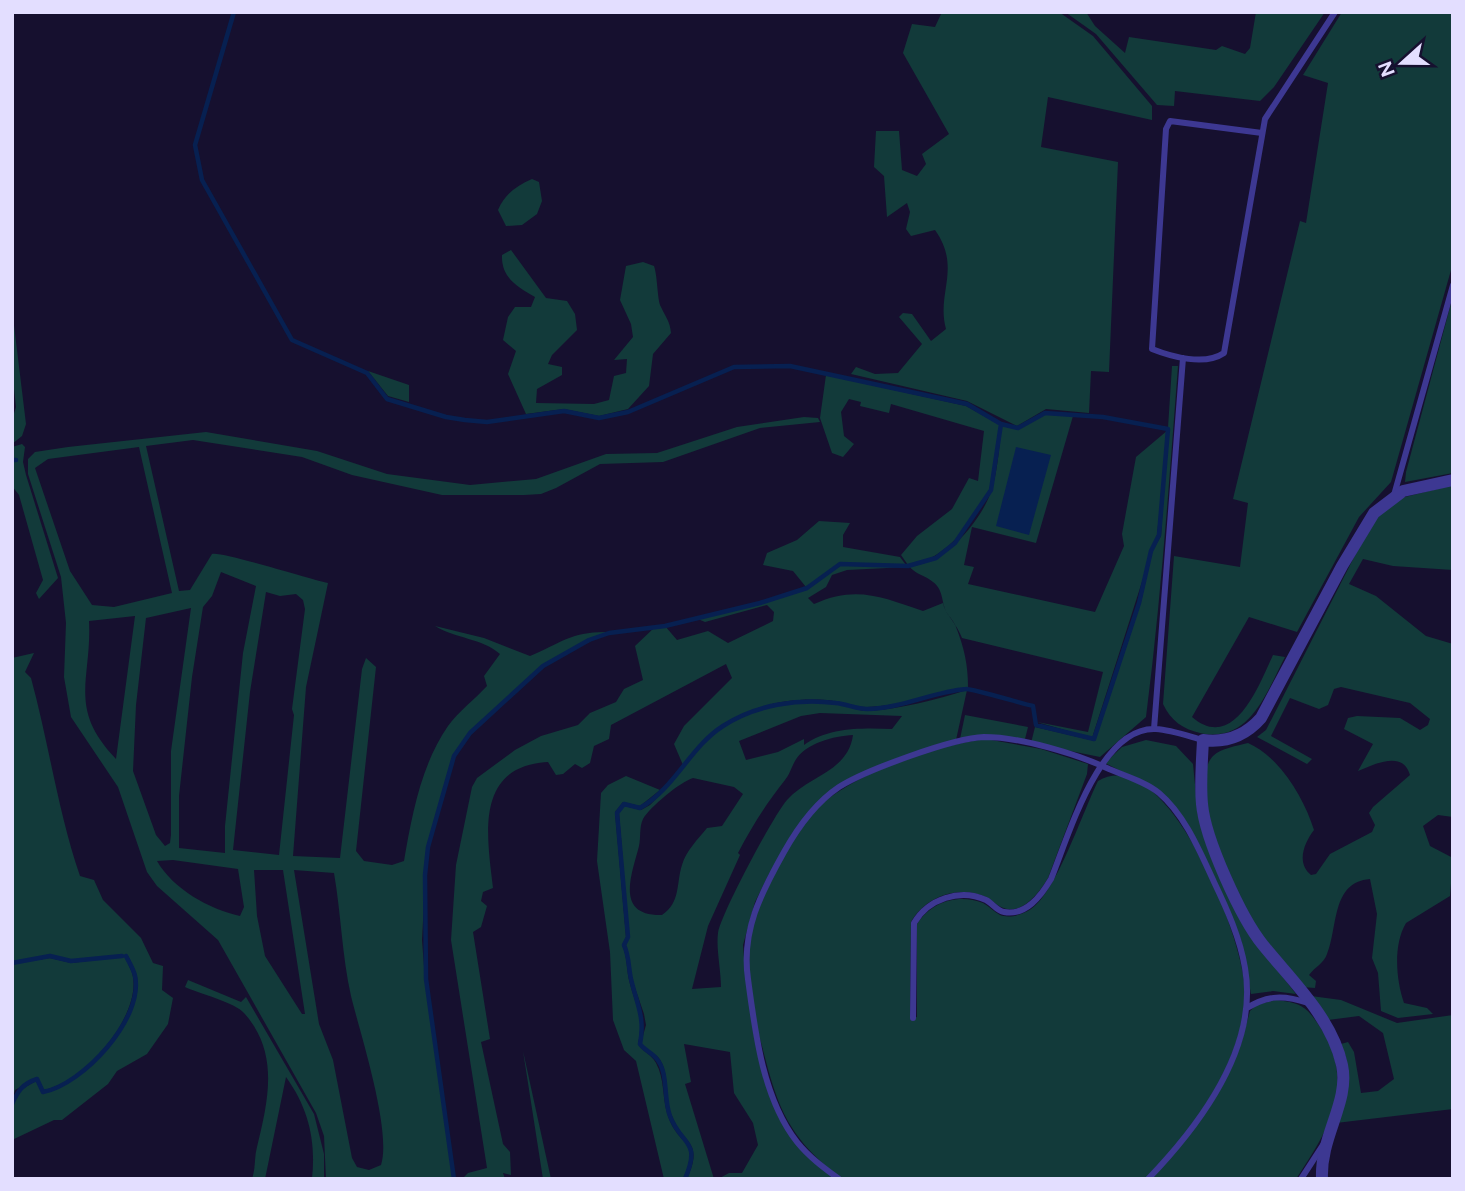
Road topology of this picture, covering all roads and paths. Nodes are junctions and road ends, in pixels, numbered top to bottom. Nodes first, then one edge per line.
1 (1335, 12) edge
2 (1262, 133) junction
3 (1453, 285) edge
4 (1184, 358) junction
5 (1453, 480) edge
6 (1394, 497) junction
7 (1154, 729) junction
8 (1203, 740) junction
9 (1100, 764) junction
10 (1311, 1004) junction
11 (1247, 1008) junction
12 (913, 1018) dead end
13 (1324, 1144) junction
14 (839, 1179) edge
15 (1148, 1179) edge
16 (1301, 1179) edge
17 (1322, 1179) edge

1 - 2 lane
2 - 4 lane
2 - 4 lane
3 - 6 lane
4 - 7 lane
5 - 6 street
6 - 8 street
7 - 8 lane
7 - 9 lane
8 - 10 street
9 - 11 lane
9 - 12 lane
9 - 14 lane
10 - 11 lane
10 - 13 street
11 - 15 lane
13 - 16 lane
13 - 17 street

